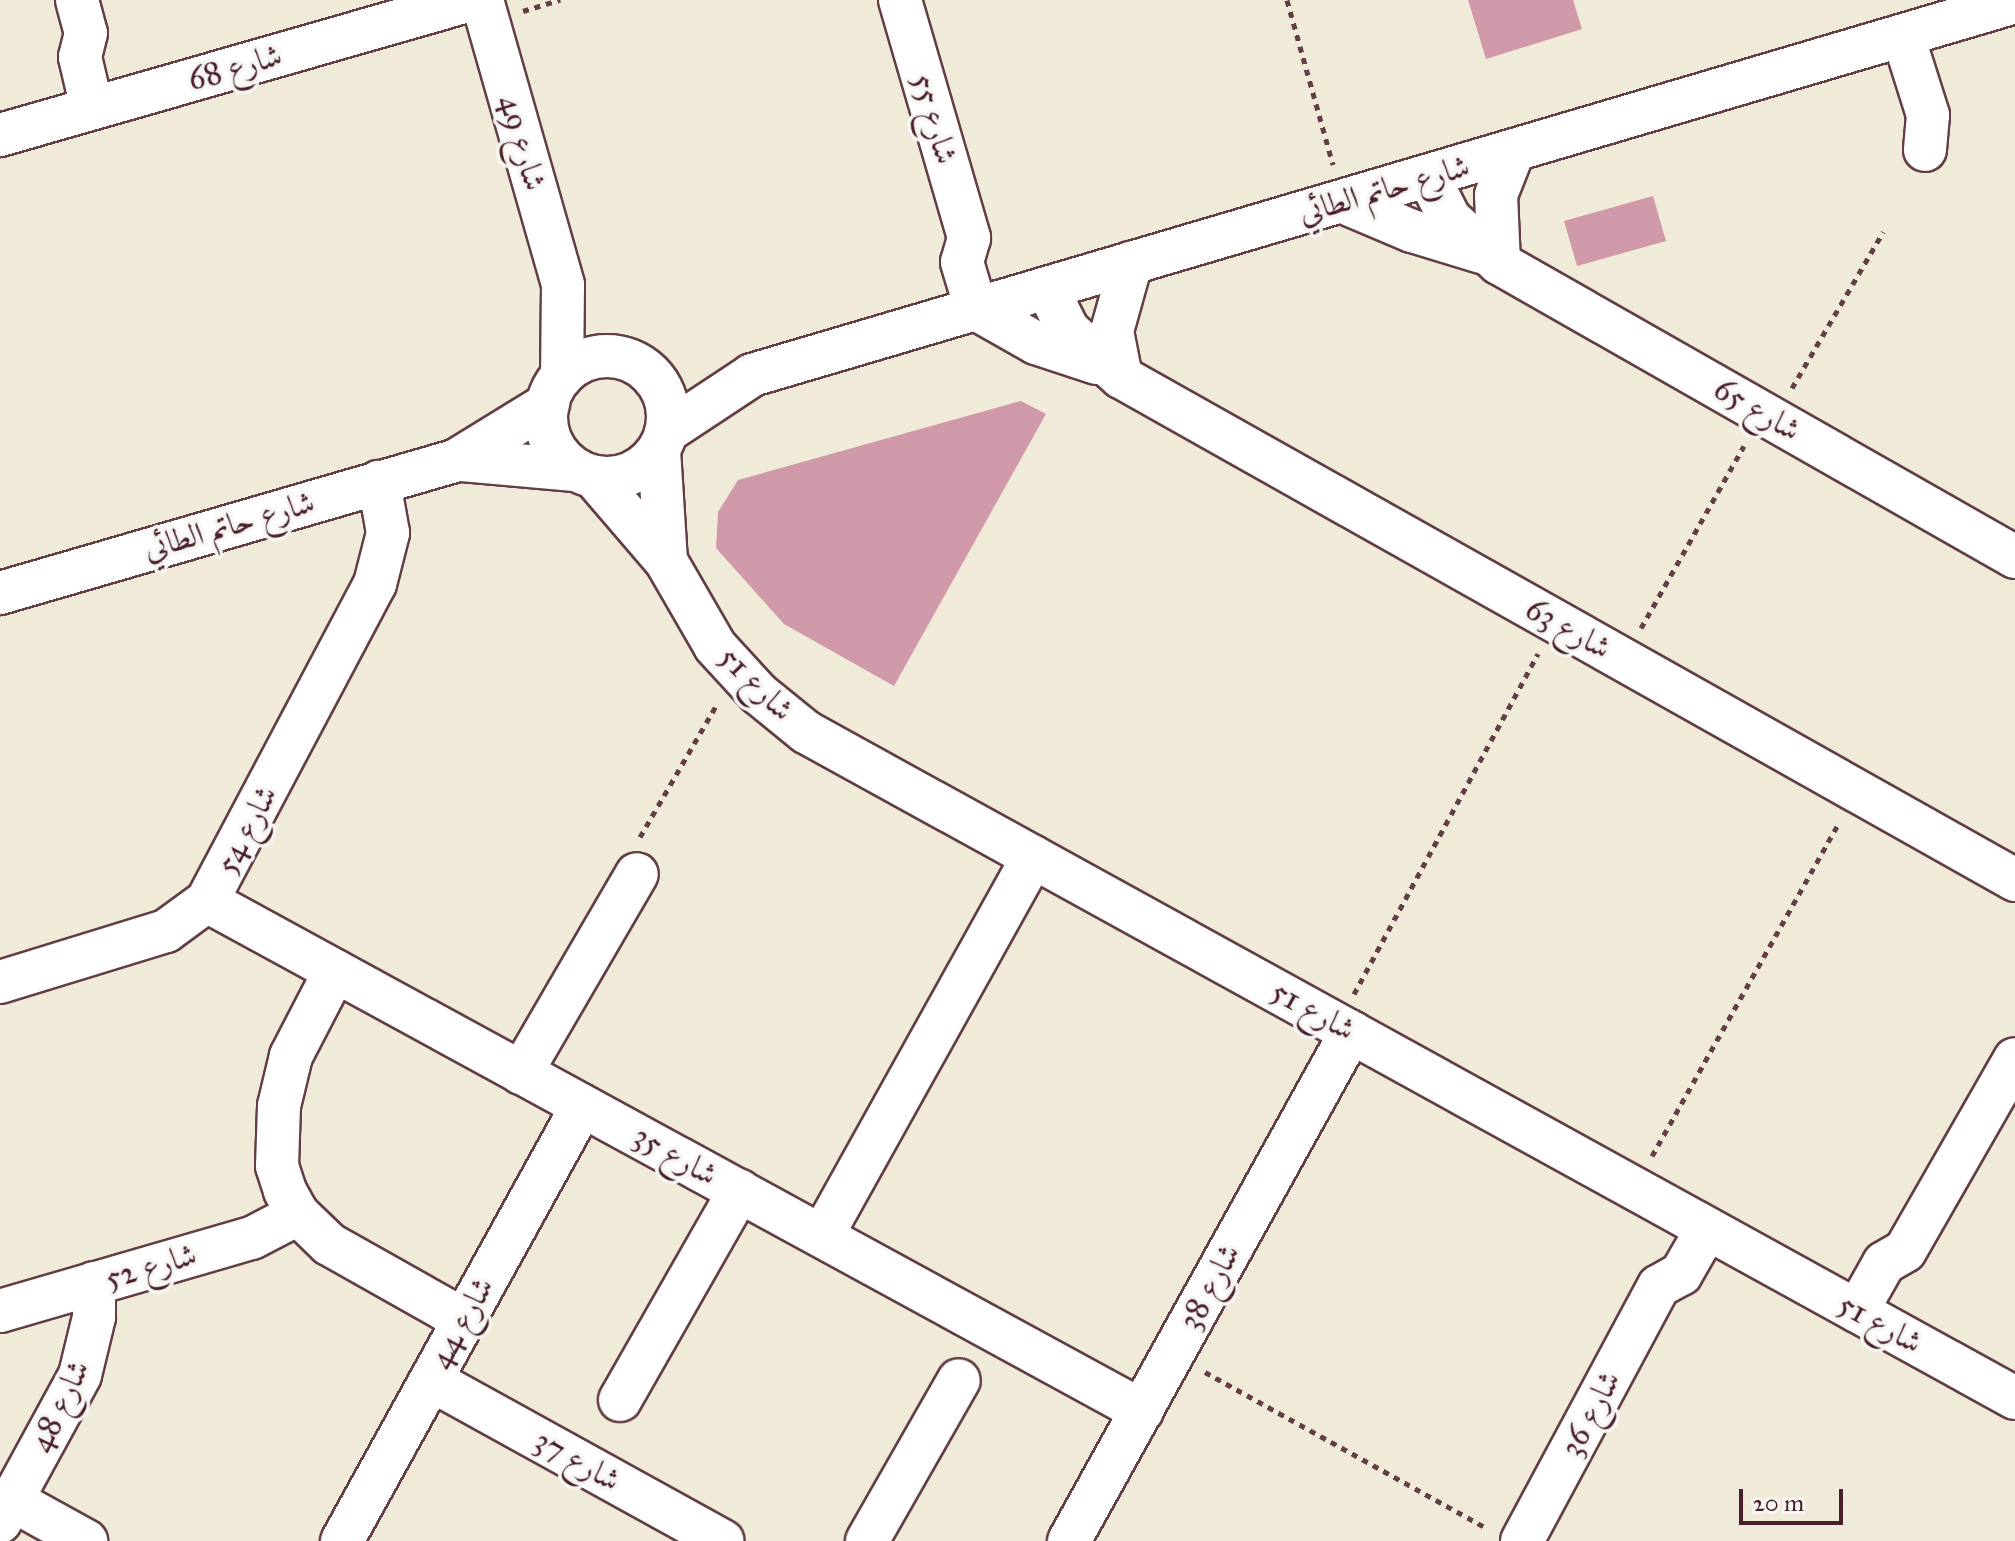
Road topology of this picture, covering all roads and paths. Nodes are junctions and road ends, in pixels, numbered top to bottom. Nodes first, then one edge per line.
1 (470, 0) edge
2 (482, 0) edge
3 (900, 0) edge
4 (1287, 0) edge
5 (2015, 2) edge
6 (81, 17) edge
7 (1904, 39) junction
8 (106, 104) junction
9 (0, 135) edge
10 (1925, 150) dead end
11 (1513, 152) junction
12 (1428, 176) junction
13 (1343, 202) junction
14 (1883, 232) dead end
15 (1492, 258) junction
16 (1131, 263) junction
17 (563, 285) junction
18 (1047, 288) junction
19 (990, 305) junction
20 (636, 364) junction
21 (1111, 370) junction
22 (752, 375) junction
23 (555, 390) junction
24 (1768, 416) junction
25 (662, 441) junction
26 (457, 460) junction
27 (584, 474) junction
28 (365, 486) junction
29 (2015, 557) edge
30 (666, 561) junction
31 (0, 593) edge
32 (1555, 622) junction
33 (1623, 660) junction
34 (737, 671) junction
35 (1857, 791) junction
36 (1033, 857) junction
37 (637, 874) joint
38 (2015, 880) edge
39 (207, 901) junction
40 (335, 971) junction
41 (0, 982) edge
42 (1344, 1028) junction
43 (2015, 1059) edge
44 (521, 1073) junction
45 (582, 1106) junction
46 (1634, 1188) junction
47 (739, 1191) junction
48 (298, 1214) junction
49 (1694, 1222) junction
50 (822, 1236) junction
51 (94, 1283) junction
52 (0, 1311) edge
53 (1870, 1318) junction
54 (464, 1320) junction
55 (1173, 1355) junction
56 (431, 1380) junction
57 (959, 1380) dead end
58 (2015, 1398) edge
59 (620, 1400) dead end
60 (1142, 1411) junction
61 (6, 1511) edge
62 (1510, 1537) edge
63 (352, 1538) edge
64 (715, 1539) edge
65 (86, 1541) edge
66 (867, 1541) edge
67 (1069, 1541) edge

1 - 8 street, شارع 68
2 - 17 street, شارع 49
3 - 19 street, شارع 55
4 - 13 path
5 - 7 street, شارع حاتم الطائي
6 - 8 street
7 - 10 street
7 - 11 street, شارع حاتم الطائي
8 - 9 street, شارع 68
11 - 12 street, شارع حاتم الطائي
11 - 15 street
12 - 13 street, شارع حاتم الطائي
12 - 15 street, شارع 65
13 - 15 street, شارع 65
13 - 16 street, شارع حاتم الطائي
14 - 24 path
15 - 24 street, شارع 65
16 - 18 street, شارع حاتم الطائي
16 - 21 street
17 - 20 street, شارع 49
17 - 23 street, شارع 49
18 - 19 street, شارع حاتم الطائي
18 - 21 street, شارع 63
19 - 21 street, شارع 63
19 - 22 street, شارع حاتم الطائي
20 - 22 street, شارع حاتم الطائي
20 - 23 street
20 - 25 street
21 - 32 street, شارع 63
22 - 25 street, شارع حاتم الطائي
23 - 26 street, شارع حاتم الطائي
23 - 27 street
24 - 29 street, شارع 65
24 - 33 path
25 - 27 street
25 - 30 street, شارع 51
26 - 27 street, شارع حاتم الطائي
26 - 28 street, شارع حاتم الطائي
27 - 30 street, شارع 51
28 - 31 street, شارع حاتم الطائي
28 - 39 street, شارع 54
30 - 34 street, شارع 51
32 - 33 street, شارع 63
32 - 42 path
33 - 35 street, شارع 63
34 - 36 street, شارع 51
34 - 37 path
35 - 38 street, شارع 63
35 - 46 path
36 - 42 street, شارع 51
36 - 50 street
37 - 44 street
39 - 40 street, شارع 35
39 - 41 street, شارع 54
40 - 44 street, شارع 35
40 - 48 street
42 - 46 street, شارع 51
42 - 55 street, شارع 38
43 - 53 street
44 - 45 street, شارع 35
45 - 47 street, شارع 35
45 - 54 street, شارع 44
46 - 49 street, شارع 51
47 - 50 street, شارع 35
47 - 59 street
48 - 51 street, شارع 52
48 - 54 street
49 - 53 street, شارع 51
49 - 62 street, شارع 36
50 - 60 street, شارع 35
51 - 52 street, شارع 52
51 - 61 street, شارع 48
53 - 58 street, شارع 51
54 - 56 street, شارع 44
55 - 60 street, شارع 38
55 - 62 path
56 - 63 street, شارع 44
56 - 64 street, شارع 37
57 - 66 street
60 - 67 street, شارع 38
61 - 65 street

